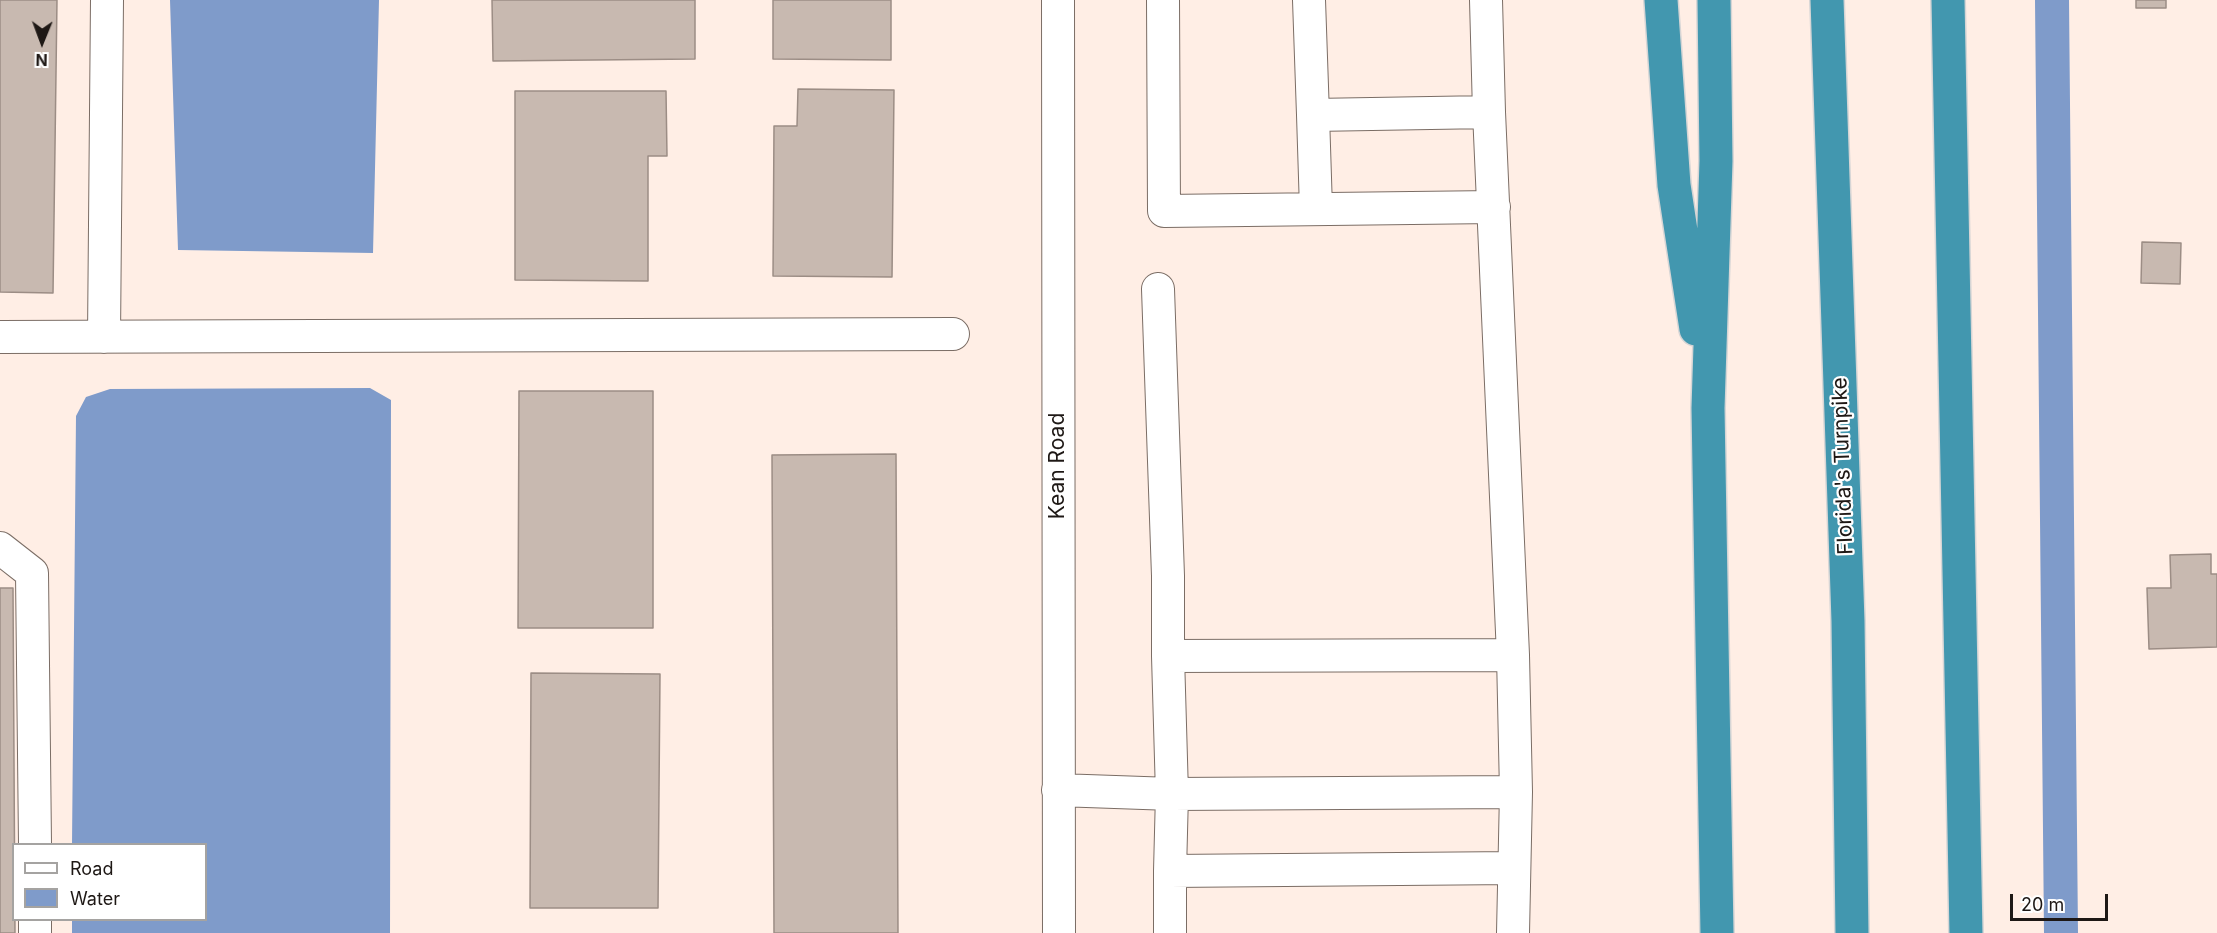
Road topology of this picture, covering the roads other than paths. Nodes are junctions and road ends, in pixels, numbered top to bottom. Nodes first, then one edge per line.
1 (107, 0) edge
2 (1058, 0) edge
3 (1163, 0) edge
4 (1309, 0) edge
5 (1486, 0) edge
6 (1661, 0) edge
7 (1714, 0) edge
8 (1827, 0) edge
9 (1948, 0) edge
10 (1489, 112) junction
11 (1313, 115) junction
12 (1494, 207) junction
13 (1316, 209) junction
14 (1158, 290) dead end
15 (953, 334) dead end
16 (0, 337) edge
17 (104, 337) junction
18 (1708, 408) junction
19 (0, 548) edge
20 (1513, 655) junction
21 (1168, 656) junction
22 (1058, 790) junction
23 (1516, 792) junction
24 (1172, 794) junction
25 (34, 843) edge
26 (1514, 868) junction
27 (1170, 871) junction
28 (1059, 933) edge
29 (1170, 933) edge
30 (1513, 933) edge
31 (1717, 933) edge
32 (1852, 933) edge
33 (1966, 933) edge

1 - 17 street
2 - 22 street, Kean Road
3 - 13 street
4 - 11 street
5 - 10 street
6 - 18 highway
7 - 18 highway
8 - 32 highway, Florida's Turnpike
9 - 33 highway
10 - 11 street
10 - 12 street
11 - 13 street
12 - 13 street
12 - 20 street
14 - 21 street
15 - 17 street
16 - 17 street
18 - 31 highway
19 - 25 street
20 - 21 street
20 - 23 street
21 - 24 street
22 - 24 street
22 - 28 street, Kean Road
23 - 24 street
23 - 26 street
24 - 27 street
26 - 27 street
26 - 30 street
27 - 29 street

